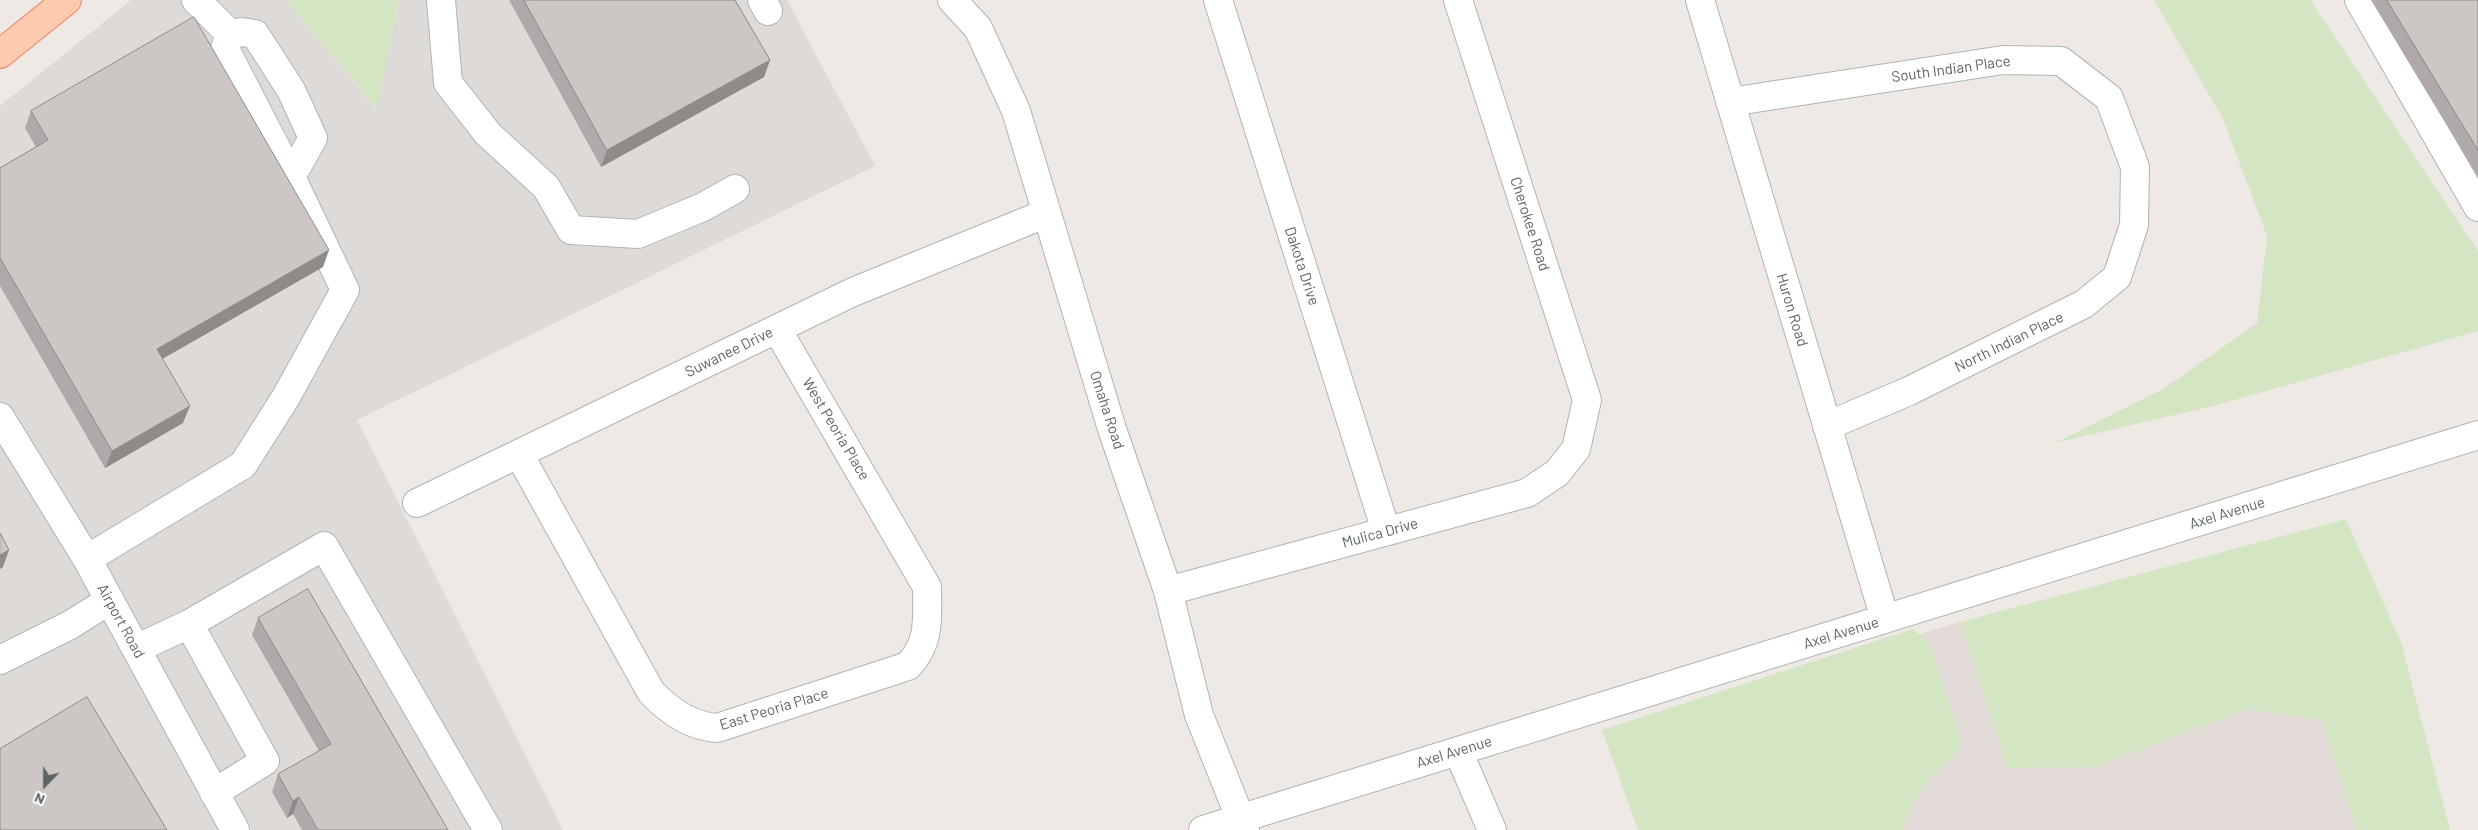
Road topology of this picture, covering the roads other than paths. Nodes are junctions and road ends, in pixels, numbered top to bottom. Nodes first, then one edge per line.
1 (67, 0) edge
2 (196, 0) edge
3 (441, 0) edge
4 (952, 0) edge
5 (1218, 0) edge
6 (1458, 0) edge
7 (1700, 0) edge
8 (2359, 0) edge
9 (230, 34) junction
10 (0, 54) edge
11 (1730, 102) junction
12 (291, 177) junction
13 (735, 189) dead end
14 (2134, 206) joint
15 (2478, 207) edge
16 (1047, 213) junction
17 (777, 329) junction
18 (0, 417) edge
19 (1827, 426) junction
20 (2478, 435) edge
21 (1576, 449) joint
22 (518, 454) junction
23 (417, 503) dead end
24 (895, 530) joint
25 (1386, 531) junction
26 (87, 559) junction
27 (1168, 591) junction
28 (110, 600) junction
29 (1885, 619) junction
30 (189, 624) junction
31 (136, 649) junction
32 (0, 660) edge
33 (1458, 751) junction
34 (214, 793) junction
35 (1242, 824) edge
36 (235, 830) edge
37 (488, 830) edge
38 (1203, 830) edge
39 (1492, 830) edge

1 - 10 main road
2 - 9 street
3 - 13 street
4 - 16 street, Omaha Road
5 - 25 street, Dakota Drive
6 - 21 street, Cherokee Road
7 - 11 street, Huron Road
8 - 15 street
9 - 12 street
9 - 12 street
11 - 14 street, South Indian Place
11 - 19 street, Huron Road
12 - 26 street
14 - 19 street, North Indian Place
16 - 17 street, Suwanee Drive
16 - 27 street, Omaha Road
17 - 22 street, Suwanee Drive
17 - 24 street, West Peoria Place
18 - 26 street, Airport Road
19 - 29 street, Huron Road
20 - 29 street, Axel Avenue
21 - 25 street, Mulica Drive
22 - 23 street, Suwanee Drive
22 - 24 street, East Peoria Place
25 - 27 street, Mulica Drive
26 - 28 street, Airport Road
27 - 35 street, Omaha Road
28 - 31 street, Airport Road
28 - 32 street
29 - 33 street, Axel Avenue
30 - 31 street
30 - 34 street
30 - 37 street
31 - 34 street, Airport Road
33 - 35 street, Axel Avenue
33 - 39 street
34 - 36 street, Airport Road
35 - 38 street, Axel Avenue

